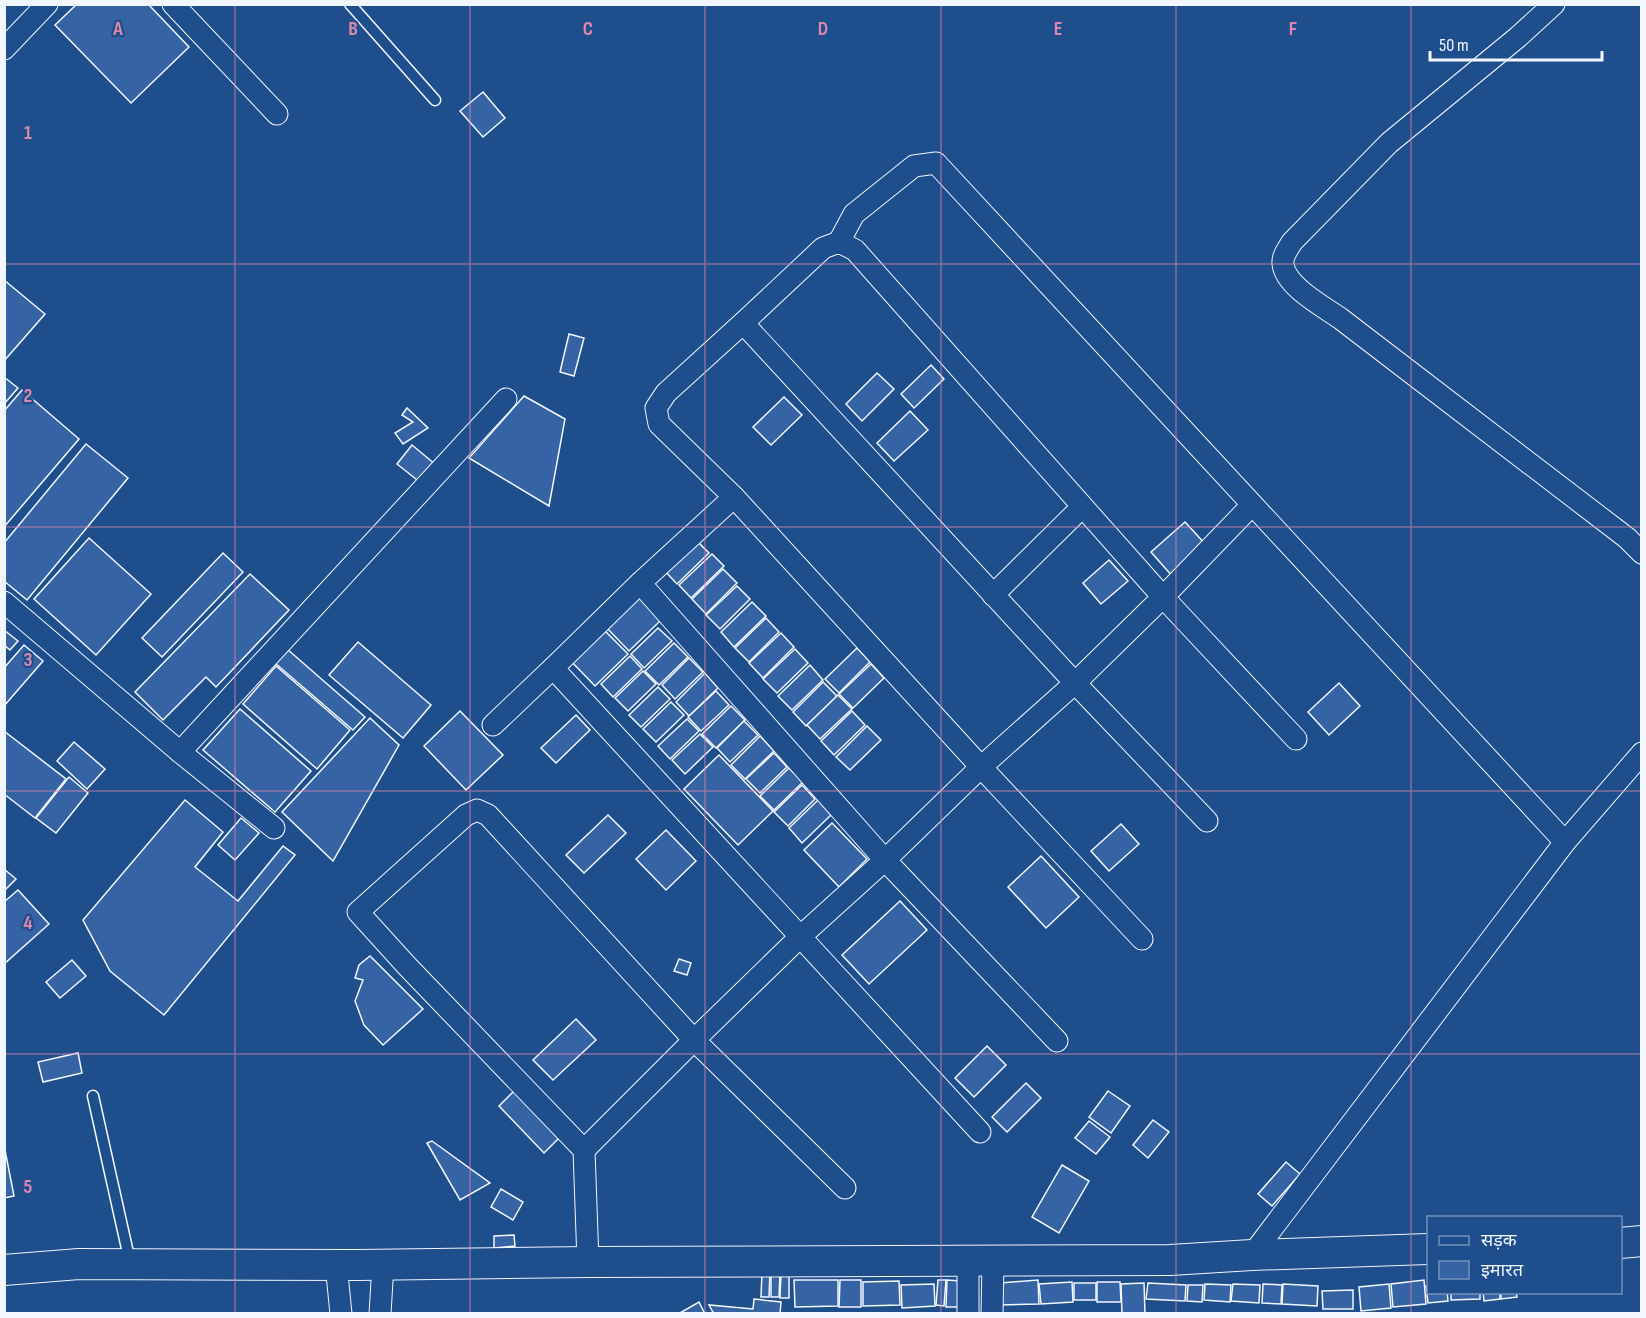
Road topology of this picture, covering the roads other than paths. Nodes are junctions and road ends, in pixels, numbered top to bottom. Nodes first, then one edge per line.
1 (47, 4) edge
2 (173, 4) edge
3 (350, 4) edge
4 (1554, 4) edge
5 (4, 48) edge
6 (435, 100) dead end
7 (277, 114) dead end
8 (839, 242) junction
9 (743, 323) junction
10 (506, 399) dead end
11 (734, 497) junction
12 (1252, 506) junction
13 (1082, 507) junction
14 (1641, 553) edge
15 (640, 583) junction
16 (993, 595) junction
17 (1163, 597) junction
18 (4, 602) edge
19 (553, 668) junction
20 (1075, 683) junction
21 (493, 724) dead end
22 (1296, 739) dead end
23 (180, 752) junction
24 (1641, 753) edge
25 (981, 767) junction
26 (1208, 821) dead end
27 (274, 828) dead end
28 (1565, 842) junction
29 (885, 860) junction
30 (801, 936) junction
31 (1142, 939) dead end
32 (694, 1040) junction
33 (1057, 1041) dead end
34 (93, 1096) dead end
35 (980, 1132) dead end
36 (585, 1150) junction
37 (845, 1188) dead end
38 (1641, 1241) edge
39 (1622, 1243) edge
40 (1427, 1249) edge
41 (1252, 1255) junction
42 (981, 1261) junction
43 (588, 1262) junction
44 (130, 1264) junction
45 (336, 1264) junction
46 (383, 1264) junction
47 (4, 1270) edge
48 (341, 1314) edge
49 (380, 1314) edge
50 (968, 1314) edge
51 (992, 1314) edge

1 - 5 street
2 - 7 street
3 - 6 lane
4 - 14 street
8 - 9 street
8 - 12 street
8 - 13 street
9 - 11 street
9 - 16 street
10 - 23 street
11 - 15 street
11 - 25 street
12 - 17 street
12 - 28 street
13 - 16 street
13 - 17 street
15 - 19 street
15 - 29 street
16 - 20 street
17 - 20 street
17 - 22 street
18 - 23 street
19 - 21 street
19 - 30 street
20 - 25 street
20 - 26 street
23 - 27 street
24 - 28 street
25 - 29 street
25 - 31 street
28 - 41 street
29 - 30 street
29 - 33 street
30 - 32 street
30 - 35 street
32 - 36 street
32 - 36 street
32 - 37 street
34 - 44 lane
36 - 43 street
38 - 39 main road
40 - 41 main road
41 - 42 main road
42 - 43 main road
42 - 50 street
42 - 51 street
43 - 46 main road
44 - 45 main road
44 - 47 main road
45 - 46 main road
45 - 48 street
46 - 49 street

